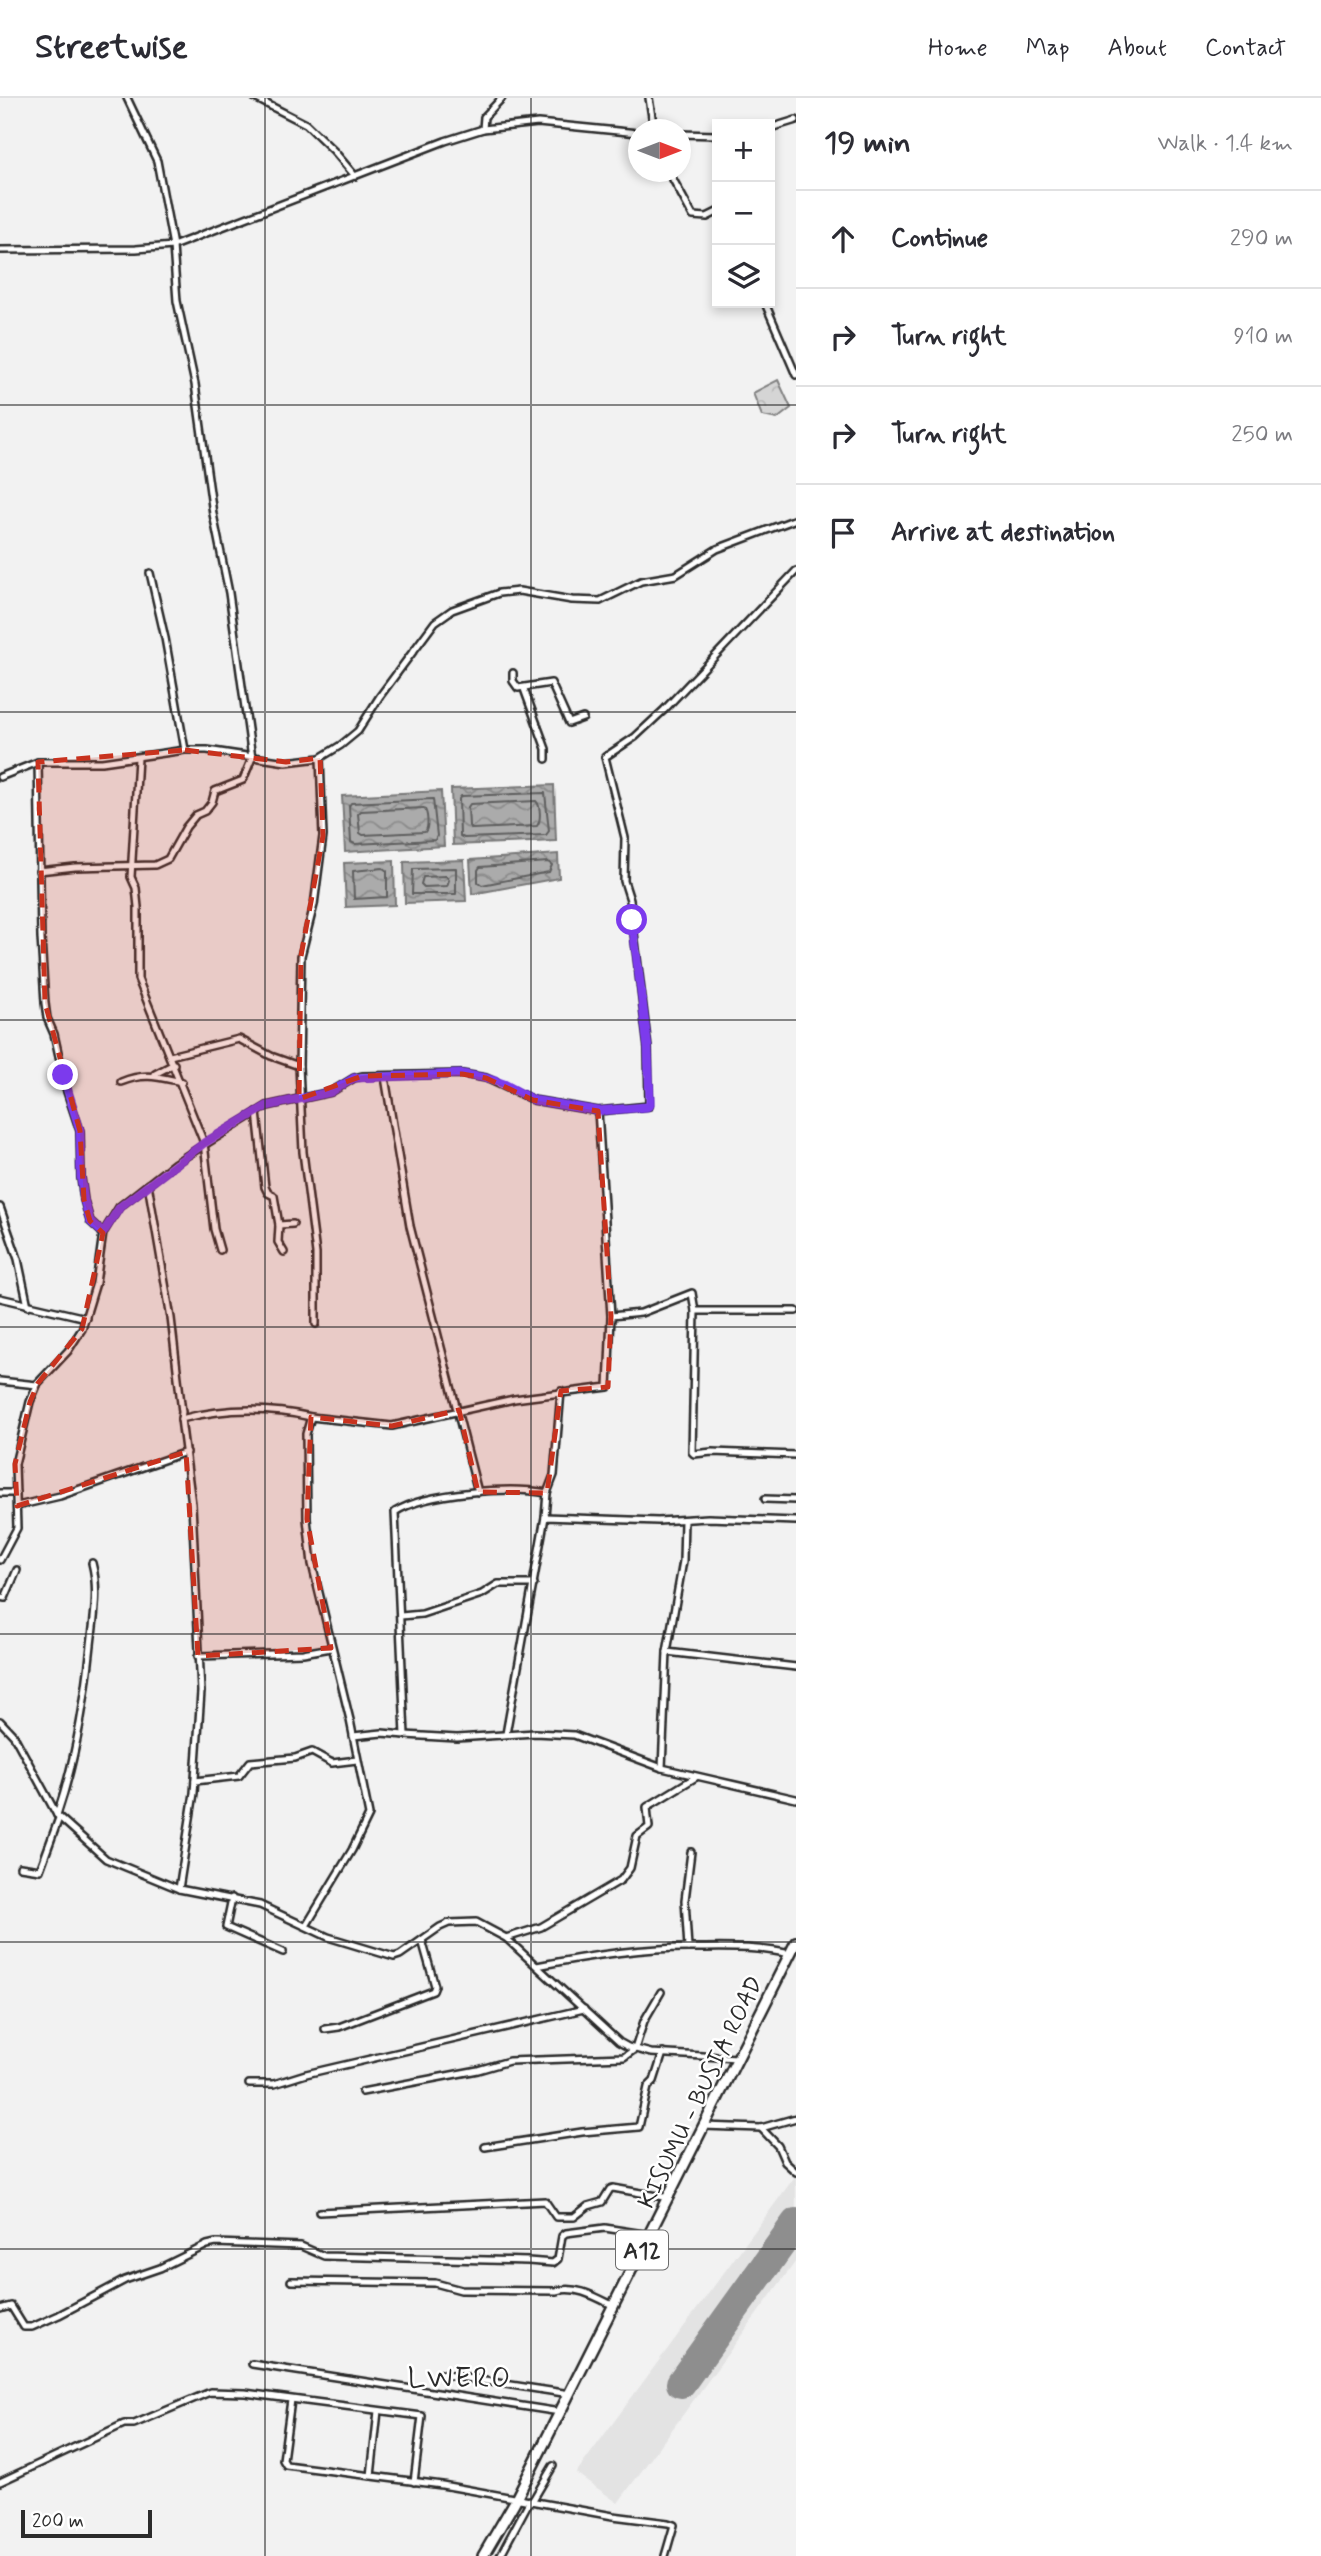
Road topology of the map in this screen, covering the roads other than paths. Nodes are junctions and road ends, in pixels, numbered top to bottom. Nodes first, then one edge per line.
1 (127, 98) edge
2 (255, 98) edge
3 (502, 98) edge
4 (649, 98) edge
5 (652, 119) edge
6 (796, 120) edge
7 (775, 126) edge
8 (483, 129) junction
9 (628, 132) edge
10 (691, 134) edge
11 (712, 135) edge
12 (355, 176) junction
13 (674, 182) edge
14 (712, 214) edge
15 (173, 246) junction
16 (0, 250) edge
17 (767, 308) edge
18 (796, 375) edge
19 (796, 519) edge
20 (796, 571) edge
21 (150, 573) dead end
22 (513, 673) dead end
23 (524, 689) junction
24 (583, 718) dead end
25 (185, 750) junction
26 (138, 758) junction
27 (251, 758) junction
28 (320, 758) junction
29 (546, 759) dead end
30 (38, 762) junction
31 (0, 777) edge
32 (132, 865) junction
33 (39, 871) junction
34 (170, 1056) junction
35 (174, 1064) junction
36 (299, 1066) junction
37 (149, 1076) junction
38 (385, 1077) junction
39 (121, 1082) dead end
40 (181, 1082) junction
41 (299, 1099) junction
42 (598, 1111) junction
43 (257, 1112) junction
44 (204, 1143) junction
45 (148, 1184) junction
46 (0, 1207) edge
47 (293, 1224) dead end
48 (279, 1225) junction
49 (103, 1233) junction
50 (220, 1250) dead end
51 (284, 1252) dead end
52 (0, 1298) edge
53 (28, 1306) junction
54 (695, 1311) junction
55 (796, 1311) edge
56 (611, 1316) junction
57 (86, 1318) junction
58 (316, 1324) dead end
59 (0, 1381) edge
60 (37, 1385) junction
61 (561, 1391) junction
62 (459, 1410) junction
63 (311, 1418) junction
64 (181, 1419) junction
65 (186, 1452) junction
66 (796, 1455) edge
67 (478, 1492) junction
68 (0, 1493) edge
69 (16, 1493) junction
70 (547, 1493) junction
71 (765, 1499) dead end
72 (796, 1500) edge
73 (17, 1506) junction
74 (545, 1517) junction
75 (684, 1520) junction
76 (796, 1521) edge
77 (0, 1560) edge
78 (92, 1563) dead end
79 (17, 1570) dead end
80 (534, 1584) junction
81 (0, 1597) edge
82 (401, 1616) junction
83 (331, 1648) junction
84 (667, 1652) junction
85 (198, 1656) junction
86 (796, 1667) edge
87 (0, 1721) edge
88 (506, 1734) junction
89 (405, 1735) junction
90 (353, 1736) junction
91 (357, 1760) junction
92 (662, 1768) junction
93 (696, 1777) junction
94 (195, 1781) junction
95 (796, 1799) edge
96 (58, 1816) junction
97 (691, 1852) dead end
98 (20, 1867) dead end
99 (179, 1889) junction
100 (232, 1898) junction
101 (306, 1926) junction
102 (506, 1938) junction
103 (422, 1940) junction
104 (796, 1942) edge
105 (688, 1948) junction
106 (283, 1952) dead end
107 (790, 1955) junction
108 (537, 1966) junction
109 (661, 1992) dead end
110 (584, 2009) junction
111 (325, 2029) dead end
112 (635, 2049) junction
113 (663, 2053) junction
114 (737, 2058) junction
115 (249, 2084) dead end
116 (362, 2092) dead end
117 (796, 2118) edge
118 (704, 2126) junction
119 (761, 2128) junction
120 (485, 2147) dead end
121 (796, 2172) edge
122 (669, 2198) junction
123 (319, 2211) dead end
124 (650, 2235) junction
125 (291, 2281) dead end
126 (614, 2306) junction
127 (0, 2309) edge
128 (252, 2364) dead end
129 (439, 2374) dead end
130 (570, 2394) junction
131 (291, 2400) junction
132 (378, 2411) junction
133 (560, 2412) junction
134 (553, 2466) dead end
135 (371, 2476) junction
136 (0, 2482) edge
137 (414, 2482) junction
138 (517, 2497) junction
139 (531, 2500) junction
140 (483, 2556) edge
141 (500, 2556) edge
142 (665, 2556) edge

1 - 15 street
2 - 12 street
3 - 8 street
4 - 5 street
6 - 7 street
8 - 9 street
8 - 12 street
10 - 11 street
12 - 15 street
13 - 14 street
15 - 16 street
15 - 27 street
17 - 18 street
19 - 28 street
20 - 42 street
21 - 25 street
22 - 23 street
23 - 24 street
23 - 29 street
25 - 26 street
25 - 27 street
26 - 30 street
26 - 32 street
27 - 28 street
27 - 32 street
28 - 36 street
30 - 31 street
30 - 33 street
32 - 33 street
32 - 34 street
33 - 49 street
34 - 35 street
34 - 36 street
35 - 37 street
35 - 40 street
36 - 41 street
37 - 39 street
37 - 40 street
38 - 41 street
38 - 42 street
38 - 62 street
40 - 44 street
41 - 43 street
41 - 58 street
42 - 56 street
43 - 44 street
43 - 48 street
44 - 45 street
44 - 50 street
45 - 49 street
45 - 64 street
46 - 53 street
47 - 48 street
48 - 51 street
49 - 57 street
52 - 53 street
53 - 57 street
54 - 55 street
54 - 56 street
54 - 66 street
56 - 61 street
57 - 60 street
59 - 60 street
60 - 69 street
61 - 62 street
61 - 70 street
62 - 63 street
62 - 67 street
63 - 64 street
63 - 83 street
64 - 65 street
65 - 73 street
65 - 85 street
67 - 70 street
67 - 82 street
68 - 69 street
69 - 73 street
70 - 74 street
71 - 72 street
73 - 77 street
74 - 75 street
74 - 80 street
75 - 76 street
75 - 84 street
78 - 96 street
79 - 81 street
80 - 82 street
80 - 88 street
82 - 89 street
83 - 85 street
83 - 90 street
84 - 86 street
84 - 92 street
85 - 94 street
87 - 96 street
88 - 89 street
88 - 92 street
89 - 90 street
90 - 91 street
91 - 94 street
91 - 101 street
92 - 93 street
93 - 95 street
93 - 102 street
94 - 99 street
96 - 98 street
96 - 99 street
97 - 105 street
99 - 100 street
100 - 101 street
100 - 106 street
101 - 103 street
102 - 103 street
102 - 108 street
103 - 111 street
104 - 107 highway, KISUMU - BUSIA ROAD / A12
105 - 107 street
105 - 108 street
107 - 114 highway, KISUMU - BUSIA ROAD / A12
108 - 110 street
109 - 112 street
110 - 112 street
110 - 115 street
112 - 113 street
112 - 116 street
113 - 114 street
113 - 120 street
114 - 118 highway, KISUMU - BUSIA ROAD / A12
117 - 119 street
118 - 119 street
118 - 122 highway, KISUMU - BUSIA ROAD / A12
119 - 121 street
122 - 123 street
122 - 124 highway, KISUMU - BUSIA ROAD / A12
124 - 126 highway, KISUMU - BUSIA ROAD / A12
124 - 127 street
125 - 126 street
126 - 130 highway, KISUMU - BUSIA ROAD / A12
128 - 133 street
129 - 130 street
130 - 133 highway, KISUMU - BUSIA ROAD / A12
131 - 132 street
131 - 135 street
131 - 136 street
132 - 135 street
132 - 137 street
133 - 138 highway, KISUMU - BUSIA ROAD / A12
134 - 139 street
135 - 137 street
137 - 138 street
138 - 139 street
138 - 140 highway, KISUMU - BUSIA ROAD / A12
139 - 141 street
139 - 142 street

